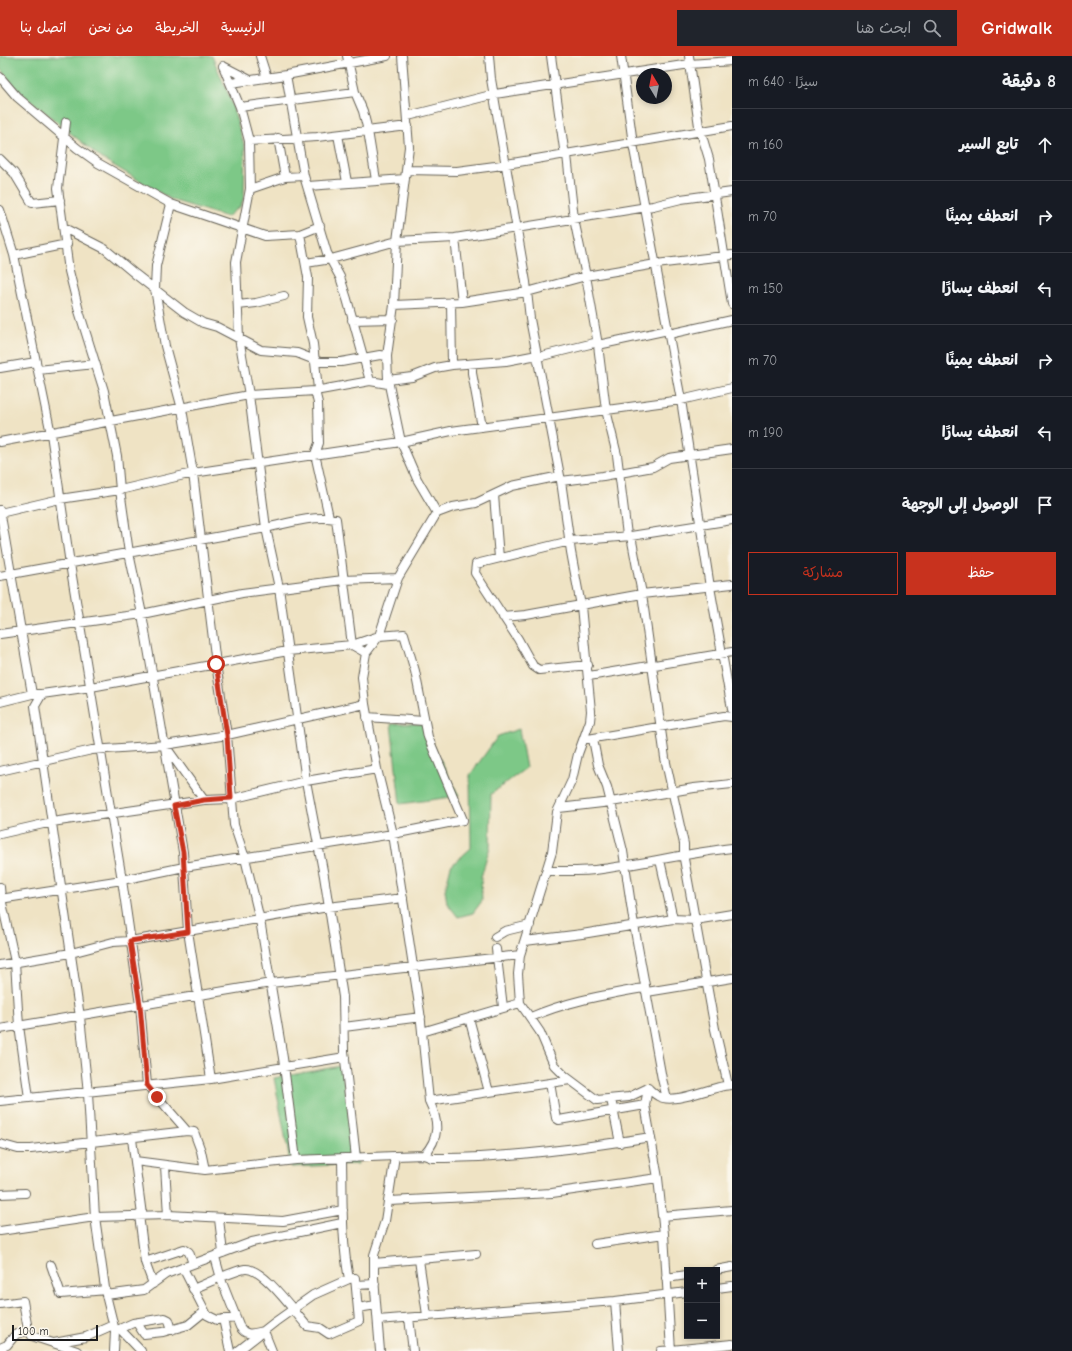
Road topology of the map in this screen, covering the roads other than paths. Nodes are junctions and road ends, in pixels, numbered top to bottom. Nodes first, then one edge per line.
1 (260, 56) edge
2 (387, 56) edge
3 (402, 56) edge
4 (489, 56) edge
5 (551, 56) edge
6 (621, 56) edge
7 (348, 60) edge
8 (690, 60) edge
9 (732, 60) edge
10 (624, 74) junction
11 (286, 76) junction
12 (0, 77) edge
13 (267, 78) junction
14 (250, 80) junction
15 (230, 83) junction
16 (554, 85) junction
17 (355, 92) junction
18 (495, 94) junction
19 (290, 100) junction
20 (240, 107) junction
21 (408, 116) junction
22 (66, 122) dead end
23 (408, 126) junction
24 (732, 126) edge
25 (368, 131) junction
26 (702, 132) junction
27 (338, 135) junction
28 (64, 136) junction
29 (278, 138) junction
30 (296, 139) junction
31 (249, 141) junction
32 (633, 144) junction
33 (568, 155) junction
34 (0, 159) edge
35 (506, 164) junction
36 (407, 170) junction
37 (304, 176) junction
38 (285, 177) junction
39 (405, 179) junction
40 (376, 180) junction
41 (347, 182) junction
42 (308, 186) junction
43 (250, 189) junction
44 (732, 192) edge
45 (714, 196) junction
46 (60, 200) junction
47 (171, 204) junction
48 (645, 207) junction
49 (0, 210) edge
50 (574, 219) junction
51 (320, 226) junction
52 (64, 228) junction
53 (242, 229) junction
54 (516, 229) junction
55 (300, 234) junction
56 (455, 238) junction
57 (397, 241) junction
58 (67, 244) junction
59 (14, 255) junction
60 (728, 255) edge
61 (331, 259) junction
62 (306, 264) junction
63 (656, 264) junction
64 (586, 276) junction
65 (155, 289) junction
66 (526, 292) junction
67 (284, 296) dead end
68 (451, 302) junction
69 (462, 302) junction
70 (732, 304) edge
71 (238, 305) junction
72 (394, 305) junction
73 (393, 319) junction
74 (352, 320) junction
75 (732, 320) edge
76 (668, 332) junction
77 (239, 338) junction
78 (598, 345) junction
79 (387, 356) junction
80 (538, 357) junction
81 (363, 360) junction
82 (315, 361) junction
83 (95, 364) junction
84 (472, 364) junction
85 (452, 365) junction
86 (37, 366) junction
87 (0, 368) edge
88 (370, 381) junction
89 (388, 382) junction
90 (732, 388) edge
91 (317, 390) junction
92 (249, 395) junction
93 (681, 400) junction
94 (182, 409) junction
95 (606, 410) junction
96 (548, 418) junction
97 (110, 422) junction
98 (482, 427) junction
99 (51, 434) junction
100 (0, 442) edge
101 (402, 442) junction
102 (732, 449) edge
103 (316, 454) junction
104 (690, 456) junction
105 (258, 463) junction
106 (193, 473) junction
107 (620, 473) junction
108 (560, 479) junction
109 (120, 490) junction
110 (494, 495) junction
111 (60, 499) junction
112 (0, 512) edge
113 (437, 513) junction
114 (329, 518) junction
115 (732, 520) edge
116 (701, 526) junction
117 (266, 528) junction
118 (629, 536) junction
119 (201, 540) junction
120 (570, 541) junction
121 (129, 553) junction
122 (499, 558) junction
123 (70, 564) junction
124 (11, 574) junction
125 (0, 576) edge
126 (398, 578) junction
127 (343, 580) junction
128 (732, 584) edge
129 (710, 587) junction
130 (278, 588) junction
131 (642, 594) junction
132 (209, 599) junction
133 (582, 606) junction
134 (142, 614) junction
135 (503, 617) junction
136 (80, 623) junction
137 (21, 631) junction
138 (0, 634) edge
139 (379, 636) junction
140 (352, 645) junction
141 (288, 651) junction
142 (732, 652) edge
143 (366, 653) junction
144 (721, 653) junction
145 (216, 664) junction
146 (651, 664) junction
147 (588, 665) junction
148 (153, 676) junction
149 (589, 676) junction
150 (91, 687) junction
151 (32, 694) junction
152 (42, 694) junction
153 (0, 702) edge
154 (365, 704) junction
155 (732, 709) edge
156 (367, 717) junction
157 (732, 717) edge
158 (298, 720) junction
159 (424, 721) junction
160 (662, 727) junction
161 (227, 735) junction
162 (584, 738) junction
163 (593, 739) junction
164 (165, 745) junction
165 (101, 750) junction
166 (43, 762) junction
167 (377, 769) junction
168 (0, 771) edge
169 (306, 781) junction
170 (732, 784) edge
171 (673, 792) junction
172 (231, 798) junction
173 (204, 800) junction
174 (611, 802) junction
175 (174, 806) junction
176 (559, 808) junction
177 (112, 815) junction
178 (52, 822) junction
179 (0, 834) edge
180 (393, 834) junction
181 (318, 845) junction
182 (732, 848) edge
183 (685, 854) junction
184 (245, 858) junction
185 (660, 860) junction
186 (625, 865) junction
187 (184, 867) junction
188 (547, 871) junction
189 (122, 880) junction
190 (0, 886) edge
191 (62, 889) junction
192 (403, 898) junction
193 (0, 899) edge
194 (328, 907) junction
195 (732, 914) edge
196 (673, 919) junction
197 (260, 920) junction
198 (695, 920) junction
199 (530, 925) junction
200 (634, 925) junction
201 (188, 932) junction
202 (495, 937) dead end
203 (130, 941) junction
204 (525, 941) junction
205 (496, 949) dead end
206 (71, 953) junction
207 (520, 955) junction
208 (497, 958) junction
209 (15, 962) junction
210 (0, 965) edge
211 (414, 968) junction
212 (338, 975) junction
213 (732, 978) edge
214 (271, 983) junction
215 (707, 983) junction
216 (647, 992) junction
217 (199, 995) junction
218 (520, 1003) junction
219 (140, 1005) junction
220 (503, 1007) junction
221 (421, 1016) junction
222 (80, 1017) junction
223 (531, 1017) junction
224 (469, 1018) junction
225 (19, 1026) junction
226 (344, 1027) junction
227 (0, 1029) edge
228 (422, 1032) junction
229 (344, 1057) junction
230 (284, 1068) junction
231 (211, 1079) junction
232 (570, 1080) junction
233 (550, 1083) junction
234 (147, 1085) junction
235 (730, 1085) edge
236 (648, 1088) junction
237 (489, 1092) junction
238 (88, 1093) junction
239 (29, 1098) junction
240 (667, 1098) junction
241 (611, 1099) junction
242 (0, 1101) edge
243 (428, 1101) junction
244 (645, 1105) junction
245 (613, 1112) junction
246 (187, 1131) junction
247 (651, 1137) junction
248 (132, 1139) junction
249 (620, 1142) junction
250 (0, 1144) edge
251 (90, 1144) junction
252 (424, 1154) junction
253 (395, 1156) junction
254 (356, 1158) junction
255 (296, 1160) junction
256 (342, 1160) junction
257 (135, 1162) junction
258 (165, 1166) junction
259 (205, 1170) junction
260 (658, 1178) junction
261 (25, 1193) dead end
262 (0, 1194) edge
263 (389, 1201) junction
264 (343, 1210) junction
265 (732, 1210) edge
266 (141, 1215) junction
267 (168, 1215) junction
268 (662, 1216) junction
269 (95, 1217) junction
270 (219, 1219) junction
271 (295, 1219) junction
272 (342, 1223) junction
273 (0, 1231) edge
274 (298, 1232) junction
275 (664, 1234) junction
276 (595, 1244) dead end
277 (223, 1253) junction
278 (476, 1254) dead end
279 (215, 1257) junction
280 (419, 1260) junction
281 (145, 1262) junction
282 (374, 1263) junction
283 (193, 1264) junction
284 (52, 1265) dead end
285 (732, 1267) edge
286 (183, 1268) junction
287 (720, 1269) edge
288 (684, 1275) edge
289 (220, 1278) junction
290 (666, 1278) junction
291 (348, 1279) junction
292 (153, 1284) junction
293 (375, 1284) junction
294 (356, 1285) junction
295 (732, 1286) edge
296 (720, 1288) edge
297 (193, 1289) junction
298 (106, 1292) junction
299 (684, 1292) edge
300 (667, 1295) junction
301 (615, 1301) junction
302 (0, 1304) edge
303 (376, 1306) junction
304 (358, 1308) junction
305 (293, 1309) junction
306 (204, 1312) junction
307 (427, 1315) junction
308 (236, 1318) junction
309 (409, 1318) junction
310 (223, 1319) junction
311 (378, 1320) junction
312 (137, 1322) junction
313 (116, 1328) junction
314 (172, 1330) junction
315 (29, 1331) junction
316 (264, 1331) junction
317 (54, 1343) junction
318 (732, 1344) edge
319 (0, 1348) edge
320 (671, 1350) edge
321 (77, 1351) edge
322 (114, 1351) edge
323 (140, 1351) edge
324 (230, 1351) edge
325 (238, 1351) edge
326 (272, 1351) edge
327 (380, 1351) edge
328 (413, 1351) edge
329 (619, 1351) edge
330 (661, 1351) edge

1 - 13 street
2 - 7 street
3 - 21 street
4 - 18 street
5 - 16 street
6 - 10 street
7 - 11 street
7 - 17 street
8 - 9 street
8 - 10 street
8 - 26 street
10 - 16 street
10 - 32 street
11 - 13 street
11 - 19 street
12 - 28 street
13 - 14 street
14 - 15 street
14 - 15 street
15 - 20 street
16 - 18 street
16 - 33 street
17 - 19 street
17 - 25 street
18 - 21 street
18 - 35 street
19 - 20 street
19 - 30 street
20 - 31 street
21 - 23 street
22 - 28 street
23 - 25 street
23 - 36 street
24 - 26 street
25 - 27 street
25 - 40 street
26 - 32 street
26 - 45 street
27 - 30 street
27 - 41 street
28 - 46 street
28 - 47 street
29 - 30 street
29 - 31 street
29 - 38 street
30 - 37 street
31 - 43 street
32 - 33 street
32 - 48 street
33 - 35 street
33 - 50 street
34 - 46 street
35 - 36 street
35 - 54 street
36 - 39 street
37 - 38 street
37 - 42 street
38 - 43 street
39 - 40 street
39 - 57 street
40 - 41 street
41 - 42 street
42 - 51 street
43 - 53 street
44 - 45 street
45 - 48 street
45 - 60 street
46 - 52 street
47 - 53 street
47 - 65 street
48 - 50 street
48 - 63 street
49 - 59 street
50 - 54 street
50 - 64 street
51 - 55 street
51 - 61 street
52 - 58 street
52 - 65 street
53 - 55 street
53 - 71 street
54 - 56 street
54 - 66 street
55 - 62 street
56 - 57 street
56 - 69 street
57 - 61 street
57 - 72 street
58 - 59 street
58 - 83 street
59 - 86 street
60 - 63 street
60 - 70 street
61 - 62 street
61 - 74 street
62 - 82 street
63 - 64 street
63 - 76 street
64 - 66 street
64 - 78 street
65 - 77 street
65 - 94 street
66 - 69 street
66 - 80 street
67 - 71 street
68 - 69 street
68 - 72 street
68 - 85 street
71 - 77 street
72 - 73 street
73 - 74 street
73 - 79 street
74 - 81 street
75 - 76 street
76 - 78 street
76 - 93 street
77 - 82 street
77 - 92 street
78 - 80 street
78 - 95 street
79 - 81 street
79 - 89 street
80 - 84 street
80 - 96 street
81 - 82 street
81 - 88 street
82 - 91 street
83 - 86 street
83 - 97 street
84 - 85 street
84 - 98 street
85 - 89 street
86 - 87 street
86 - 99 street
88 - 89 street
88 - 91 street
89 - 101 street
90 - 93 street
91 - 92 street
91 - 103 street
92 - 94 street
92 - 105 street
93 - 95 street
93 - 104 street
94 - 97 street
94 - 106 street
95 - 96 street
95 - 107 street
96 - 98 street
96 - 108 street
97 - 99 street
97 - 109 street
98 - 101 street
99 - 100 street
99 - 111 street
101 - 103 street
101 - 113 street
102 - 104 street
103 - 105 street
103 - 114 street
104 - 107 street
104 - 116 street
105 - 106 street
105 - 117 street
106 - 109 street
106 - 119 street
107 - 108 street
107 - 118 street
108 - 110 street
108 - 120 street
109 - 111 street
109 - 121 street
110 - 113 street
110 - 122 street
111 - 112 street
111 - 123 street
112 - 124 street
113 - 126 street
114 - 117 street
114 - 127 street
115 - 116 street
116 - 118 street
116 - 129 street
117 - 119 street
117 - 130 street
118 - 120 street
118 - 131 street
119 - 121 street
119 - 132 street
120 - 122 street
120 - 133 street
121 - 123 street
121 - 134 street
122 - 135 street
123 - 124 street
123 - 136 street
124 - 125 street
124 - 137 street
126 - 127 street
126 - 139 street
127 - 130 street
127 - 140 street
128 - 129 street
129 - 131 street
129 - 144 street
130 - 132 street
130 - 141 street
131 - 133 street
131 - 146 street
132 - 134 street
132 - 145 street
133 - 135 street
133 - 147 street
134 - 136 street
134 - 148 street
135 - 147 street
136 - 137 street
136 - 150 street
137 - 138 street
137 - 151 street
139 - 140 street
139 - 143 street
139 - 159 street
140 - 141 street
140 - 143 street
141 - 145 street
141 - 158 street
142 - 144 street
143 - 154 street
144 - 146 street
144 - 155 street
145 - 148 street
145 - 161 street
146 - 149 street
146 - 160 street
147 - 149 street
148 - 150 street
148 - 164 street
149 - 162 street
150 - 152 street
150 - 165 street
151 - 152 street
151 - 153 street
152 - 166 street
154 - 156 street
154 - 158 street
156 - 159 street
156 - 167 street
157 - 160 street
158 - 161 street
158 - 169 street
159 - 180 street
160 - 163 street
160 - 171 street
161 - 164 street
161 - 172 street
162 - 163 street
162 - 176 street
163 - 174 street
164 - 165 street
164 - 173 street
164 - 175 street
165 - 166 street
165 - 177 street
166 - 168 street
166 - 178 street
167 - 169 street
167 - 180 street
169 - 172 street
169 - 181 street
170 - 171 street
171 - 174 street
171 - 183 street
172 - 173 street
172 - 184 street
173 - 175 street
174 - 176 street
174 - 186 street
175 - 177 street
175 - 187 street
176 - 188 street
177 - 178 street
177 - 189 street
178 - 179 street
178 - 191 street
180 - 181 street
180 - 192 street
181 - 184 street
181 - 194 street
182 - 183 street
183 - 185 street
183 - 198 street
184 - 187 street
184 - 197 street
185 - 186 street
185 - 196 street
186 - 188 street
186 - 200 street
187 - 189 street
187 - 201 street
188 - 199 street
189 - 191 street
189 - 203 street
190 - 193 street
191 - 193 street
191 - 206 street
192 - 194 street
192 - 211 street
193 - 209 street
194 - 197 street
194 - 212 street
195 - 198 street
196 - 198 street
196 - 200 street
197 - 201 street
197 - 214 street
198 - 215 street
199 - 202 street
199 - 204 street
200 - 204 street
200 - 216 street
201 - 203 street
201 - 217 street
203 - 206 street
203 - 219 street
204 - 207 street
205 - 208 street
206 - 209 street
206 - 222 street
207 - 208 street
207 - 218 street
208 - 211 street
208 - 220 street
209 - 210 street
209 - 225 street
211 - 212 street
211 - 221 street
212 - 214 street
212 - 226 street
213 - 215 street
214 - 217 street
214 - 230 street
215 - 216 street
215 - 235 street
216 - 223 street
216 - 240 street
217 - 219 street
217 - 231 street
218 - 220 street
218 - 223 street
219 - 222 street
219 - 234 street
220 - 224 street
221 - 226 street
221 - 228 street
222 - 225 street
222 - 238 street
223 - 232 street
224 - 228 street
224 - 237 street
225 - 227 street
225 - 239 street
226 - 229 street
228 - 243 street
229 - 230 street
229 - 254 street
230 - 231 street
230 - 255 street
231 - 234 street
232 - 233 street
232 - 241 street
233 - 237 street
233 - 245 street
234 - 238 street
234 - 246 street
235 - 240 street
236 - 240 street
236 - 241 street
236 - 244 street
237 - 243 street
238 - 239 street
238 - 251 street
239 - 242 street
241 - 245 street
243 - 252 street
244 - 245 street
244 - 247 street
245 - 249 street
246 - 248 street
246 - 259 street
247 - 249 street
247 - 260 street
248 - 251 street
248 - 257 street
249 - 252 street
250 - 251 street
251 - 269 street
252 - 253 street
253 - 254 street
253 - 263 street
254 - 256 street
255 - 256 street
255 - 259 street
256 - 264 street
257 - 258 street
257 - 266 street
258 - 259 street
258 - 267 street
260 - 263 street
260 - 268 street
261 - 262 street
263 - 282 street
264 - 271 street
264 - 272 street
265 - 268 street
266 - 267 street
266 - 269 street
266 - 281 street
267 - 270 street
268 - 275 street
269 - 273 street
269 - 298 street
270 - 271 street
270 - 277 street
271 - 274 street
272 - 274 street
272 - 291 street
274 - 277 street
275 - 276 street
275 - 290 street
277 - 279 street
278 - 280 street
279 - 283 street
279 - 289 street
280 - 282 street
280 - 307 street
281 - 283 street
281 - 292 street
282 - 293 street
283 - 286 street
284 - 298 street
285 - 287 street
286 - 292 street
286 - 297 street
288 - 290 street
289 - 297 street
289 - 305 street
289 - 308 street
290 - 300 street
291 - 294 street
291 - 305 street
292 - 298 street
293 - 294 street
293 - 303 street
294 - 304 street
295 - 296 street
297 - 306 street
298 - 313 street
299 - 300 street
300 - 301 street
300 - 320 street
301 - 307 street
301 - 329 street
302 - 315 street
303 - 304 street
303 - 311 street
304 - 305 street
305 - 316 street
306 - 310 street
306 - 314 street
307 - 309 street
308 - 310 street
308 - 316 street
309 - 311 street
309 - 328 street
310 - 324 street
311 - 327 street
312 - 313 street
312 - 314 street
312 - 314 street
313 - 317 street
313 - 322 street
313 - 323 street
315 - 317 street
315 - 319 street
316 - 325 street
316 - 326 street
317 - 321 street
318 - 320 street
320 - 330 street

